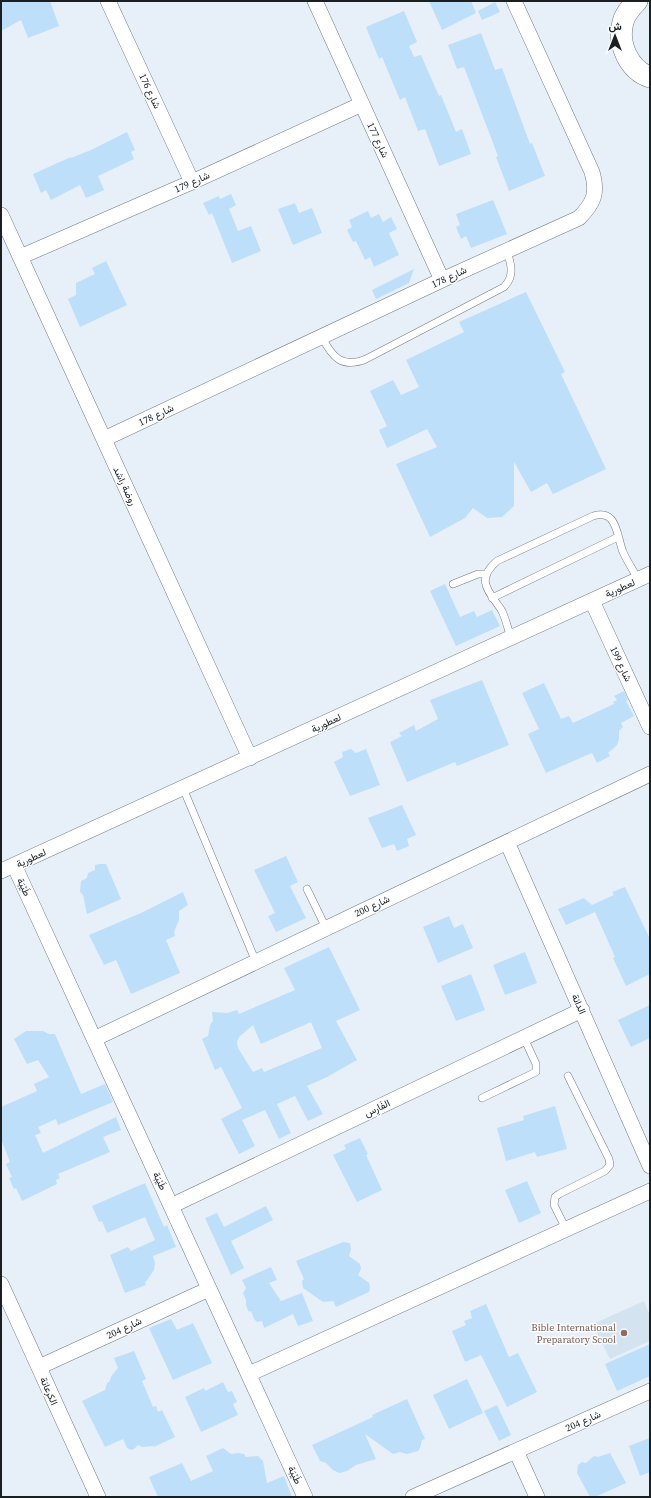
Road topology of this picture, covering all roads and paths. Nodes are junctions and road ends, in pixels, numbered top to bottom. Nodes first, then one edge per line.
1 (108, 1) edge
2 (315, 1) edge
3 (514, 1) edge
4 (632, 3) edge
5 (648, 78) edge
6 (362, 104) junction
7 (192, 182) junction
8 (1, 214) edge
9 (506, 251) junction
10 (20, 257) junction
11 (442, 280) junction
12 (322, 337) junction
13 (104, 439) junction
14 (618, 537) junction
15 (487, 574) junction
16 (644, 577) edge
17 (453, 584) dead end
18 (492, 598) junction
19 (592, 601) junction
20 (511, 638) junction
21 (650, 727) edge
22 (250, 758) junction
23 (650, 774) edge
24 (183, 788) junction
25 (508, 842) junction
26 (8, 868) edge
27 (307, 889) dead end
28 (326, 928) junction
29 (256, 962) junction
30 (582, 1010) junction
31 (524, 1038) junction
32 (94, 1039) junction
33 (568, 1076) dead end
34 (482, 1098) dead end
35 (650, 1166) edge
36 (650, 1191) edge
37 (171, 1206) junction
38 (566, 1230) junction
39 (1, 1284) edge
40 (209, 1289) junction
41 (39, 1368) junction
42 (249, 1374) junction
43 (650, 1390) edge
44 (516, 1451) junction
45 (98, 1497) edge
46 (305, 1497) edge
47 (414, 1497) edge
48 (537, 1497) edge

1 - 7 street, شارع 176
2 - 6 street, شارع 177
3 - 9 street, شارع 178
4 - 5 main road
6 - 7 street, شارع 179
6 - 11 street, شارع 177
7 - 10 street, شارع 179
8 - 10 street, روضة راشد
9 - 11 street, شارع 178
9 - 12 lane
10 - 13 street, روضة راشد
11 - 12 street, شارع 178
12 - 13 street, شارع 178
13 - 22 street, روضة راشد
14 - 15 lane
14 - 16 lane
14 - 18 lane
15 - 17 lane
15 - 18 lane
16 - 19 street, لعطورية
18 - 20 lane
19 - 20 street, لعطورية
19 - 21 street, شارع 199
20 - 22 street, لعطورية
22 - 24 street, لعطورية
23 - 25 street, شارع 200
24 - 26 street, لعطورية
24 - 29 lane
25 - 28 street, شارع 200
25 - 30 street, الدانة
26 - 32 street, طَيْبَة
27 - 28 lane
28 - 29 street, شارع 200
29 - 32 street, شارع 200
30 - 31 street, الفَارِس
30 - 35 street, الدانة
31 - 34 lane
31 - 37 street, الفَارِس
32 - 37 street, طَيْبَة
33 - 38 lane
36 - 38 street
37 - 40 street, طَيْبَة
38 - 42 street
39 - 41 street, الكرعانة
40 - 41 street, شارع 204
40 - 42 street, طَيْبَة
41 - 45 street, الكرعانة
42 - 46 street, طَيْبَة
43 - 44 street, شارع 204
44 - 47 street, شارع 204
44 - 48 street

